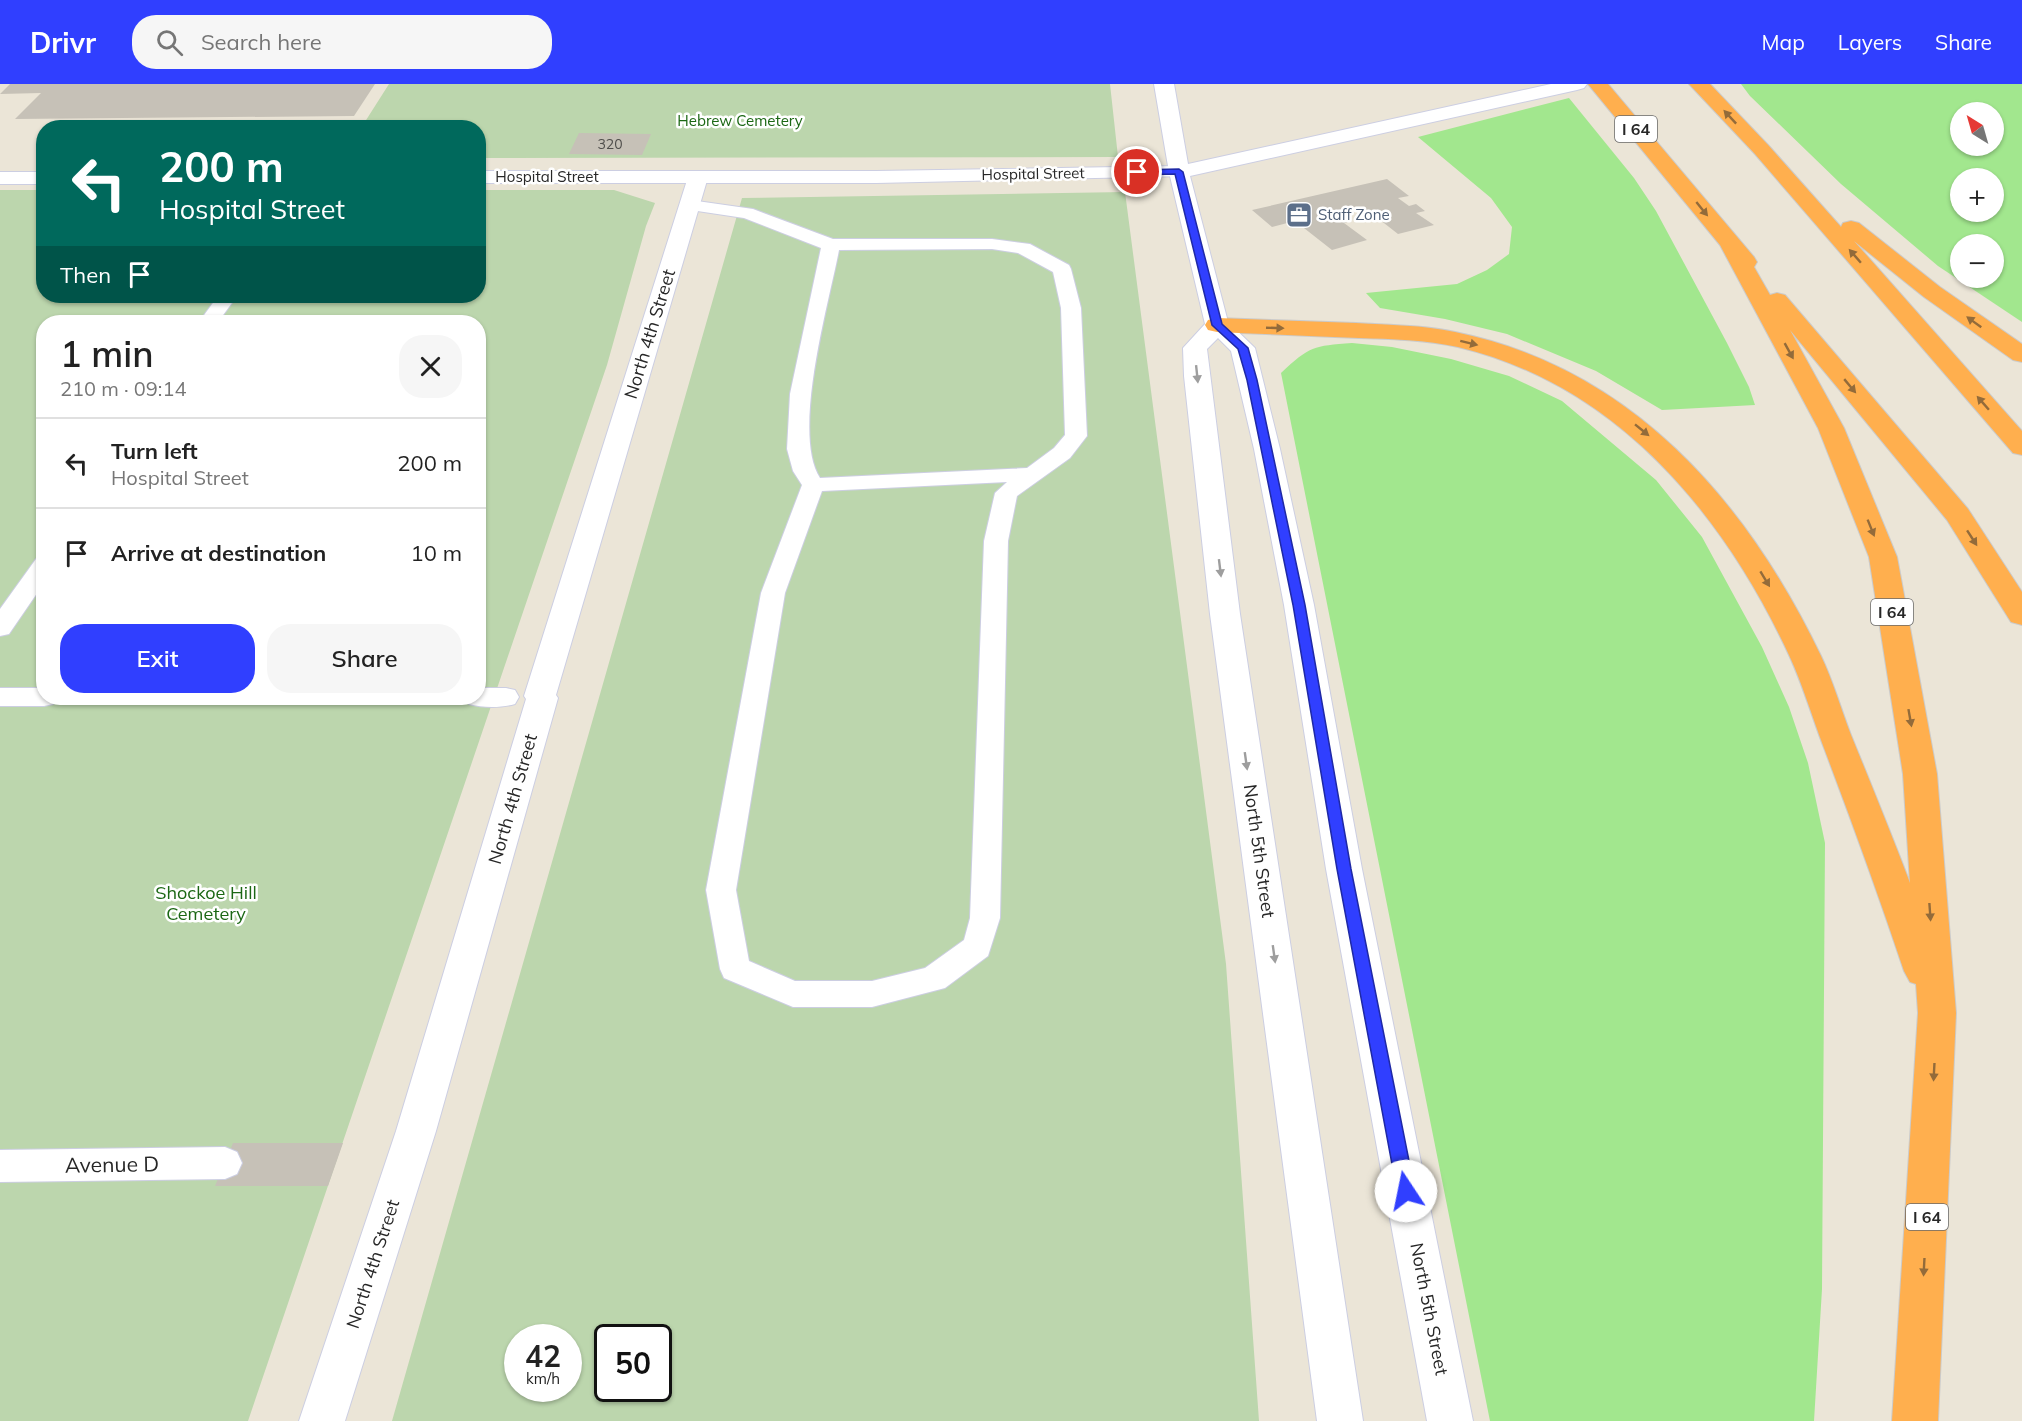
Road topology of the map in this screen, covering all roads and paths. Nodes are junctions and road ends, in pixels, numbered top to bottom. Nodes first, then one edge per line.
1 (1164, 84) edge
2 (1577, 84) edge
3 (1598, 84) edge
4 (1699, 84) edge
5 (1762, 150) junction
6 (1179, 172) junction
7 (0, 178) edge
8 (36, 178) edge
9 (486, 178) edge
10 (694, 191) junction
11 (831, 245) junction
12 (1731, 245) junction
13 (1217, 325) junction
14 (2022, 355) edge
15 (2022, 447) edge
16 (1032, 474) junction
17 (813, 485) junction
18 (36, 576) edge
19 (2022, 615) edge
20 (0, 628) edge
21 (0, 697) edge
22 (36, 697) edge
23 (486, 697) edge
24 (506, 697) dead end
25 (1937, 1013) junction
26 (225, 1163) dead end
27 (0, 1167) edge
28 (322, 1421) edge
29 (1340, 1421) edge
30 (1450, 1421) edge
31 (1915, 1421) edge

1 - 6 main road
2 - 6 main road, Hospital Street
3 -> 12 highway, I 64
5 -> 4 highway
14 -> 5 highway
15 -> 5 highway
6 - 10 main road, Hospital Street
6 - 13 main road
7 - 8 main road
9 - 10 main road, Hospital Street
10 - 11 lane
10 - 28 main road, North 4th Street
11 - 16 lane
11 - 17 lane
12 -> 19 highway
12 -> 25 highway, I 64
13 -> 25 highway
13 -> 29 main road, North 5th Street
13 - 30 main road, North 5th Street
16 - 17 lane
16 - 17 lane
18 - 20 lane
21 - 22 lane
23 - 24 lane
25 -> 31 highway, I 64
26 - 27 lane, Avenue D

